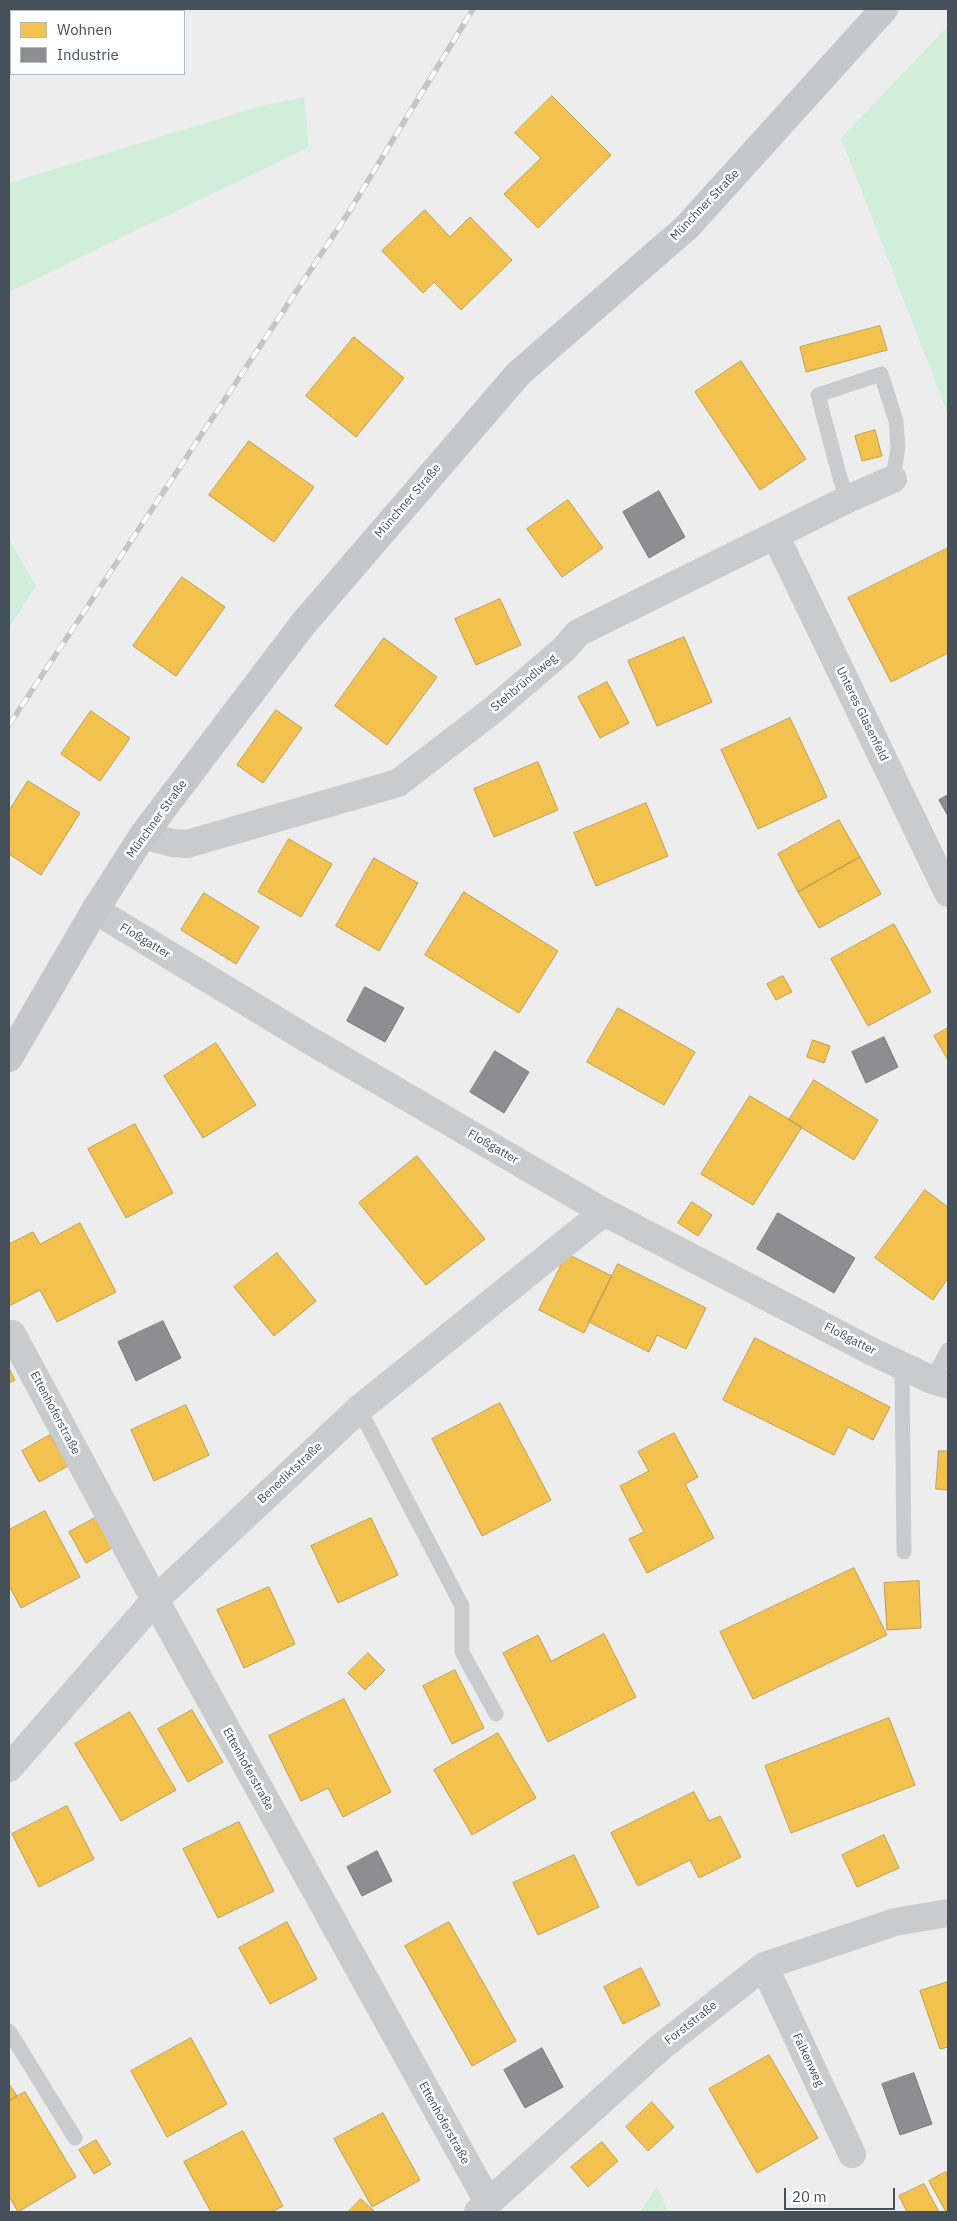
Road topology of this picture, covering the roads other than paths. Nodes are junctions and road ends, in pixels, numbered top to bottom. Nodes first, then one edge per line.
1 (884, 9) edge
2 (894, 479) joint
3 (848, 498) junction
4 (775, 535) junction
5 (143, 835) junction
6 (948, 892) edge
7 (96, 910) junction
8 (9, 1058) edge
9 (604, 1212) junction
10 (12, 1334) dead end
11 (948, 1350) edge
12 (902, 1366) junction
13 (940, 1382) edge
14 (359, 1409) junction
15 (904, 1552) dead end
16 (155, 1600) junction
17 (496, 1714) dead end
18 (9, 1768) edge
19 (948, 1913) edge
20 (764, 1966) junction
21 (9, 2031) edge
22 (75, 2138) dead end
23 (852, 2154) dead end
24 (483, 2207) edge

1 - 5 main road, Münchner Straße
2 - 3 street, Stehbründlweg
2 - 3 lane
3 - 4 street, Stehbründlweg
4 - 5 street, Stehbründlweg
4 - 6 street, Unteres Glasenfeld
5 - 7 main road, Münchner Straße
7 - 8 main road, Münchner Straße
7 - 9 street, Floßgatter
9 - 12 street, Floßgatter
9 - 14 street, Benediktstraße
10 - 16 street, Ettenhoferstraße
11 - 13 lane, Floßgatter
12 - 13 street, Floßgatter
12 - 15 lane
14 - 16 street, Benediktstraße
14 - 17 lane
16 - 18 street, Benediktstraße
16 - 24 street, Ettenhoferstraße
19 - 20 street, Forststraße
20 - 23 street, Falkenweg
20 - 24 street, Forststraße
21 - 22 lane

